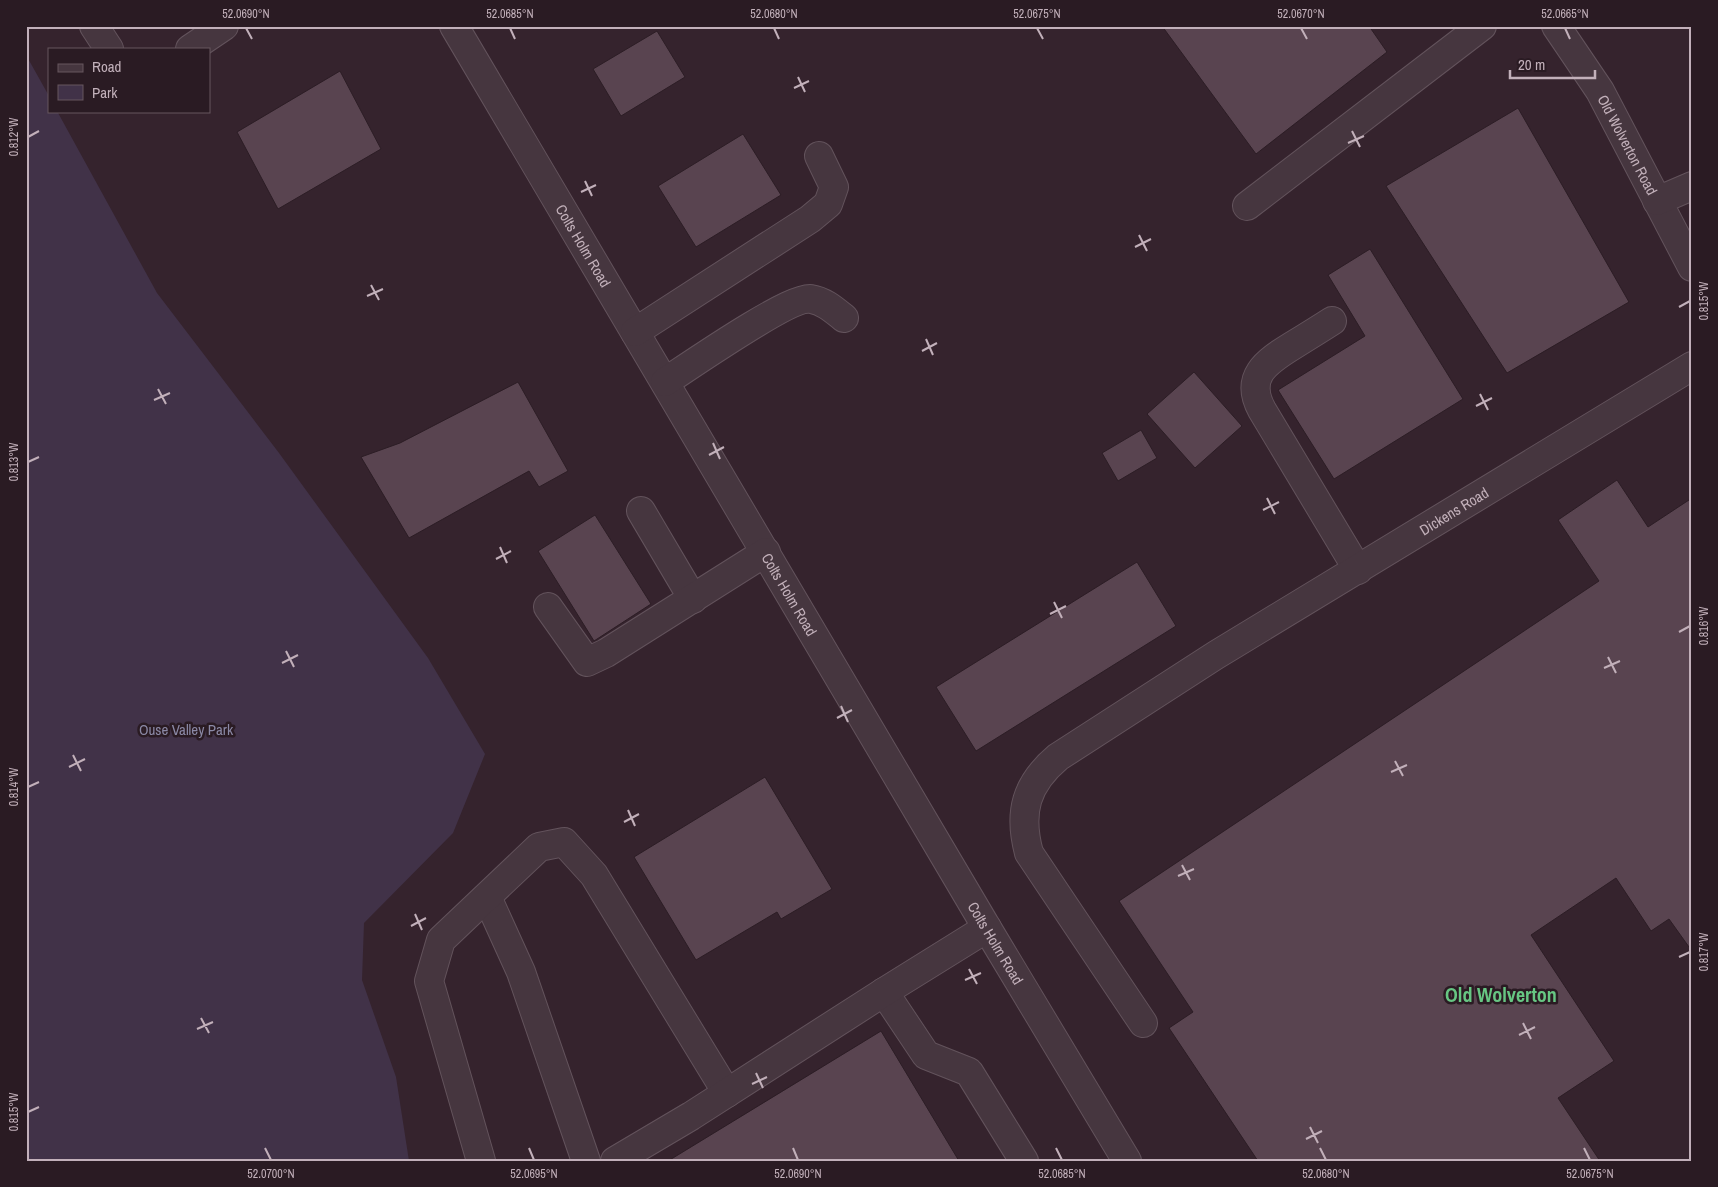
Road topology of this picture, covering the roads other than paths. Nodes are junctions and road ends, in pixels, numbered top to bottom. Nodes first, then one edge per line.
1 (94, 26) edge
2 (224, 26) edge
3 (454, 26) edge
4 (1482, 26) edge
5 (1556, 26) edge
6 (108, 48) edge
7 (191, 48) edge
8 (819, 156) dead end
9 (1692, 186) edge
10 (1657, 201) junction
11 (1246, 206) dead end
12 (1692, 266) edge
13 (844, 318) dead end
14 (1332, 322) dead end
15 (635, 332) junction
16 (1692, 366) edge
17 (665, 382) junction
18 (641, 511) dead end
19 (766, 552) junction
20 (1358, 570) junction
21 (693, 599) junction
22 (548, 607) dead end
23 (486, 897) junction
24 (987, 928) junction
25 (884, 992) junction
26 (1143, 1023) dead end
27 (727, 1093) junction
28 (481, 1161) edge
29 (586, 1161) edge
30 (615, 1161) edge
31 (1024, 1161) edge
32 (1128, 1161) edge

1 - 6 street
2 - 7 street
3 - 15 street, Colts Holm Road
4 - 11 street
5 - 10 street, Old Wolverton Road
8 - 15 street
9 - 10 street
10 - 12 street, Old Wolverton Road
13 - 17 street
14 - 20 street
15 - 17 street, Colts Holm Road
16 - 20 street, Dickens Road
17 - 19 street, Colts Holm Road
18 - 21 street
19 - 21 street
19 - 24 street, Colts Holm Road
20 - 26 street, Dickens Road
21 - 22 street
23 - 27 street
23 - 28 street
23 - 29 street
24 - 25 street
24 - 32 street, Colts Holm Road
25 - 27 street
25 - 31 street
27 - 30 street

